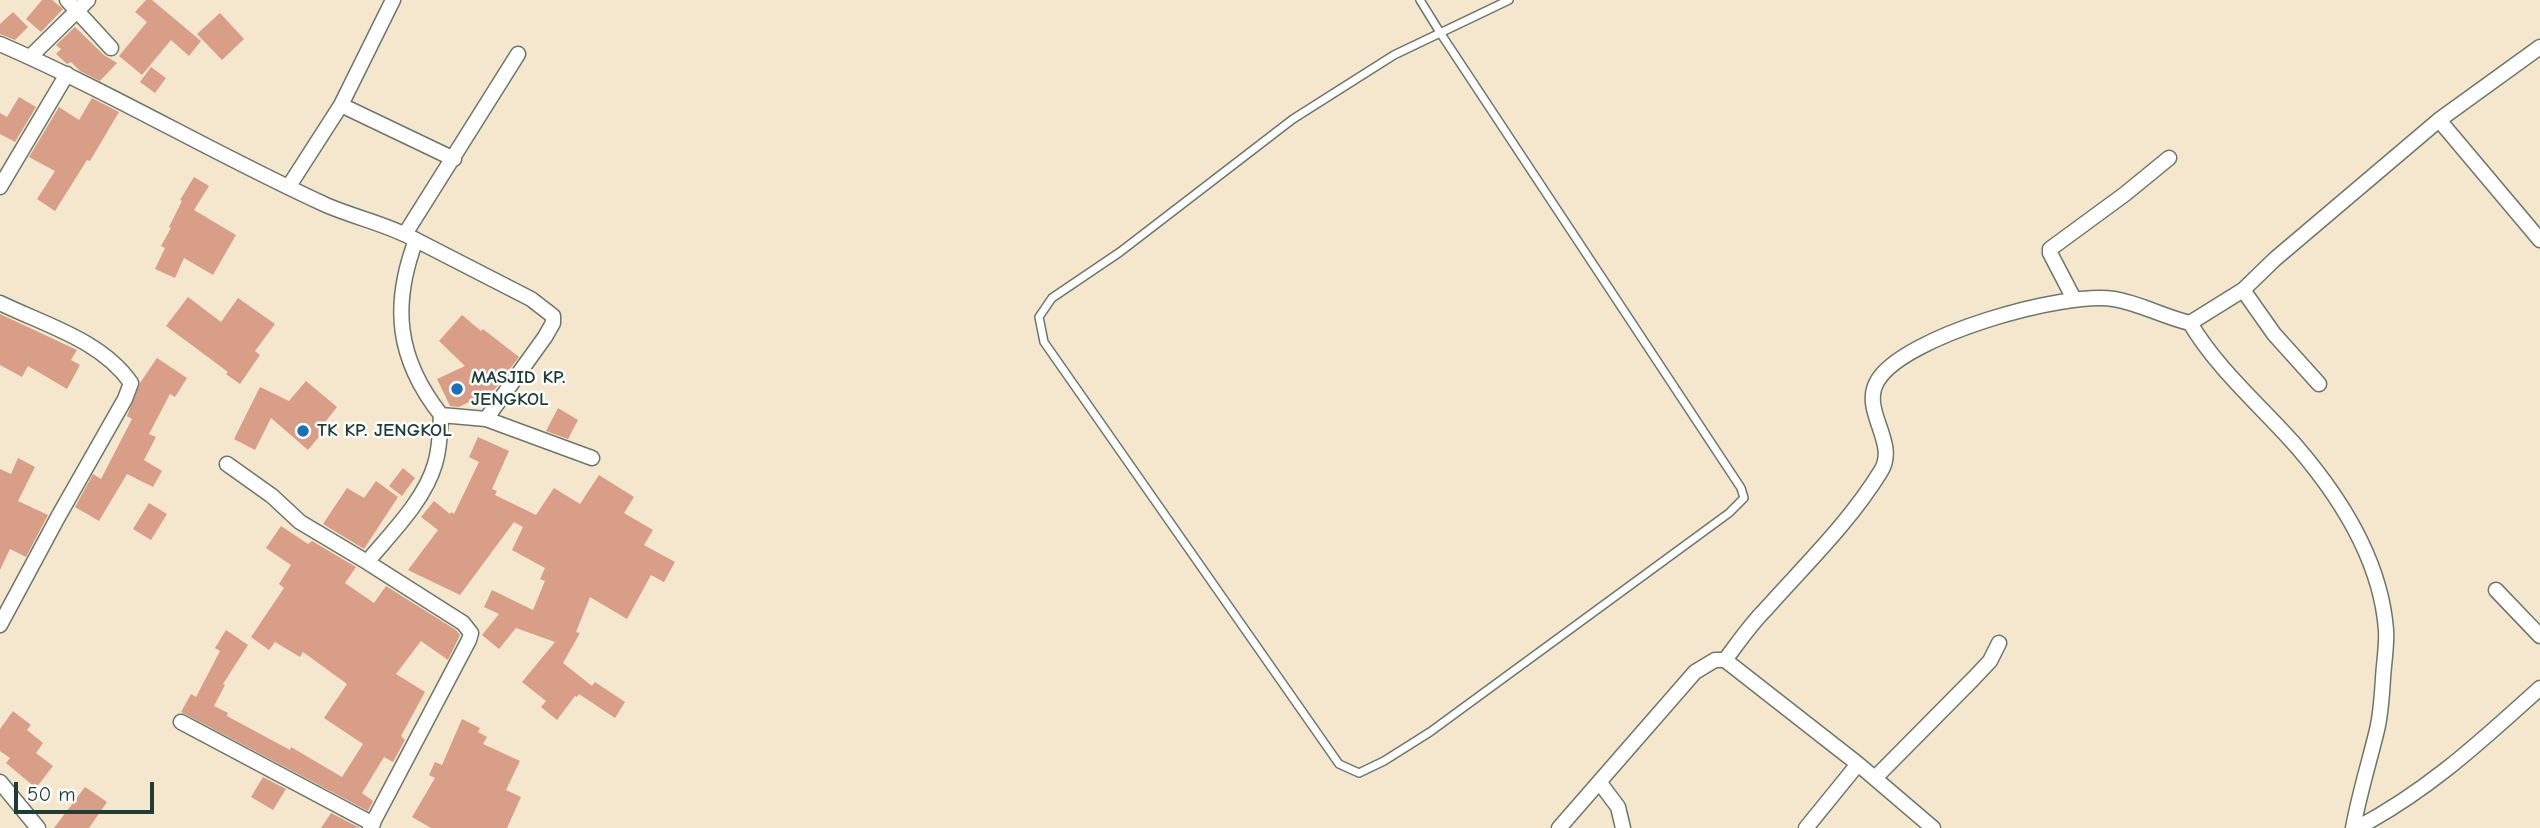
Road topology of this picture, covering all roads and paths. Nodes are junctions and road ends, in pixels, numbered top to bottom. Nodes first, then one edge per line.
1 (88, 0) edge
2 (393, 0) edge
3 (1420, 0) edge
4 (1508, 0) edge
5 (72, 6) edge
6 (1441, 34) junction
7 (0, 44) edge
8 (2540, 47) edge
9 (111, 48) dead end
10 (518, 54) dead end
11 (30, 57) junction
12 (67, 74) junction
13 (341, 105) junction
14 (2439, 120) junction
15 (2169, 158) dead end
16 (454, 159) junction
17 (289, 186) junction
18 (0, 187) edge
19 (410, 237) junction
20 (2540, 240) edge
21 (2243, 290) junction
22 (2074, 299) junction
23 (0, 303) edge
24 (2190, 323) junction
25 (2319, 384) dead end
26 (441, 415) junction
27 (486, 419) junction
28 (592, 458) dead end
29 (227, 464) dead end
30 (367, 562) junction
31 (2496, 590) dead end
32 (0, 625) edge
33 (2540, 636) edge
34 (1999, 643) dead end
35 (1725, 660) junction
36 (2540, 688) edge
37 (181, 722) dead end
38 (1858, 764) junction
39 (1875, 778) junction
40 (0, 782) edge
41 (1600, 783) junction
42 (372, 826) edge
43 (37, 828) edge
44 (1559, 828) edge
45 (1623, 828) edge
46 (1806, 828) edge
47 (1933, 828) edge
48 (2355, 828) edge

1 - 5 street
2 - 13 street
3 - 6 lane
4 - 6 lane
5 - 9 street
5 - 11 street
6 - 6 lane
7 - 11 street
8 - 14 street
10 - 16 street
11 - 12 street
12 - 17 street
12 - 18 street
13 - 16 street
13 - 17 street
14 - 20 street
14 - 21 street
15 - 22 street
16 - 19 street
17 - 19 street
19 - 26 street
19 - 27 street
21 - 24 street
21 - 25 street
22 - 24 street
22 - 35 street
23 - 32 street
24 - 48 street
26 - 27 street
26 - 30 street
27 - 28 street
29 - 30 street
30 - 42 street
31 - 33 street
34 - 39 street
35 - 38 street
35 - 41 street
36 - 48 street
37 - 42 street
38 - 39 street
38 - 46 street
39 - 47 street
40 - 43 street
41 - 44 street
41 - 45 street

